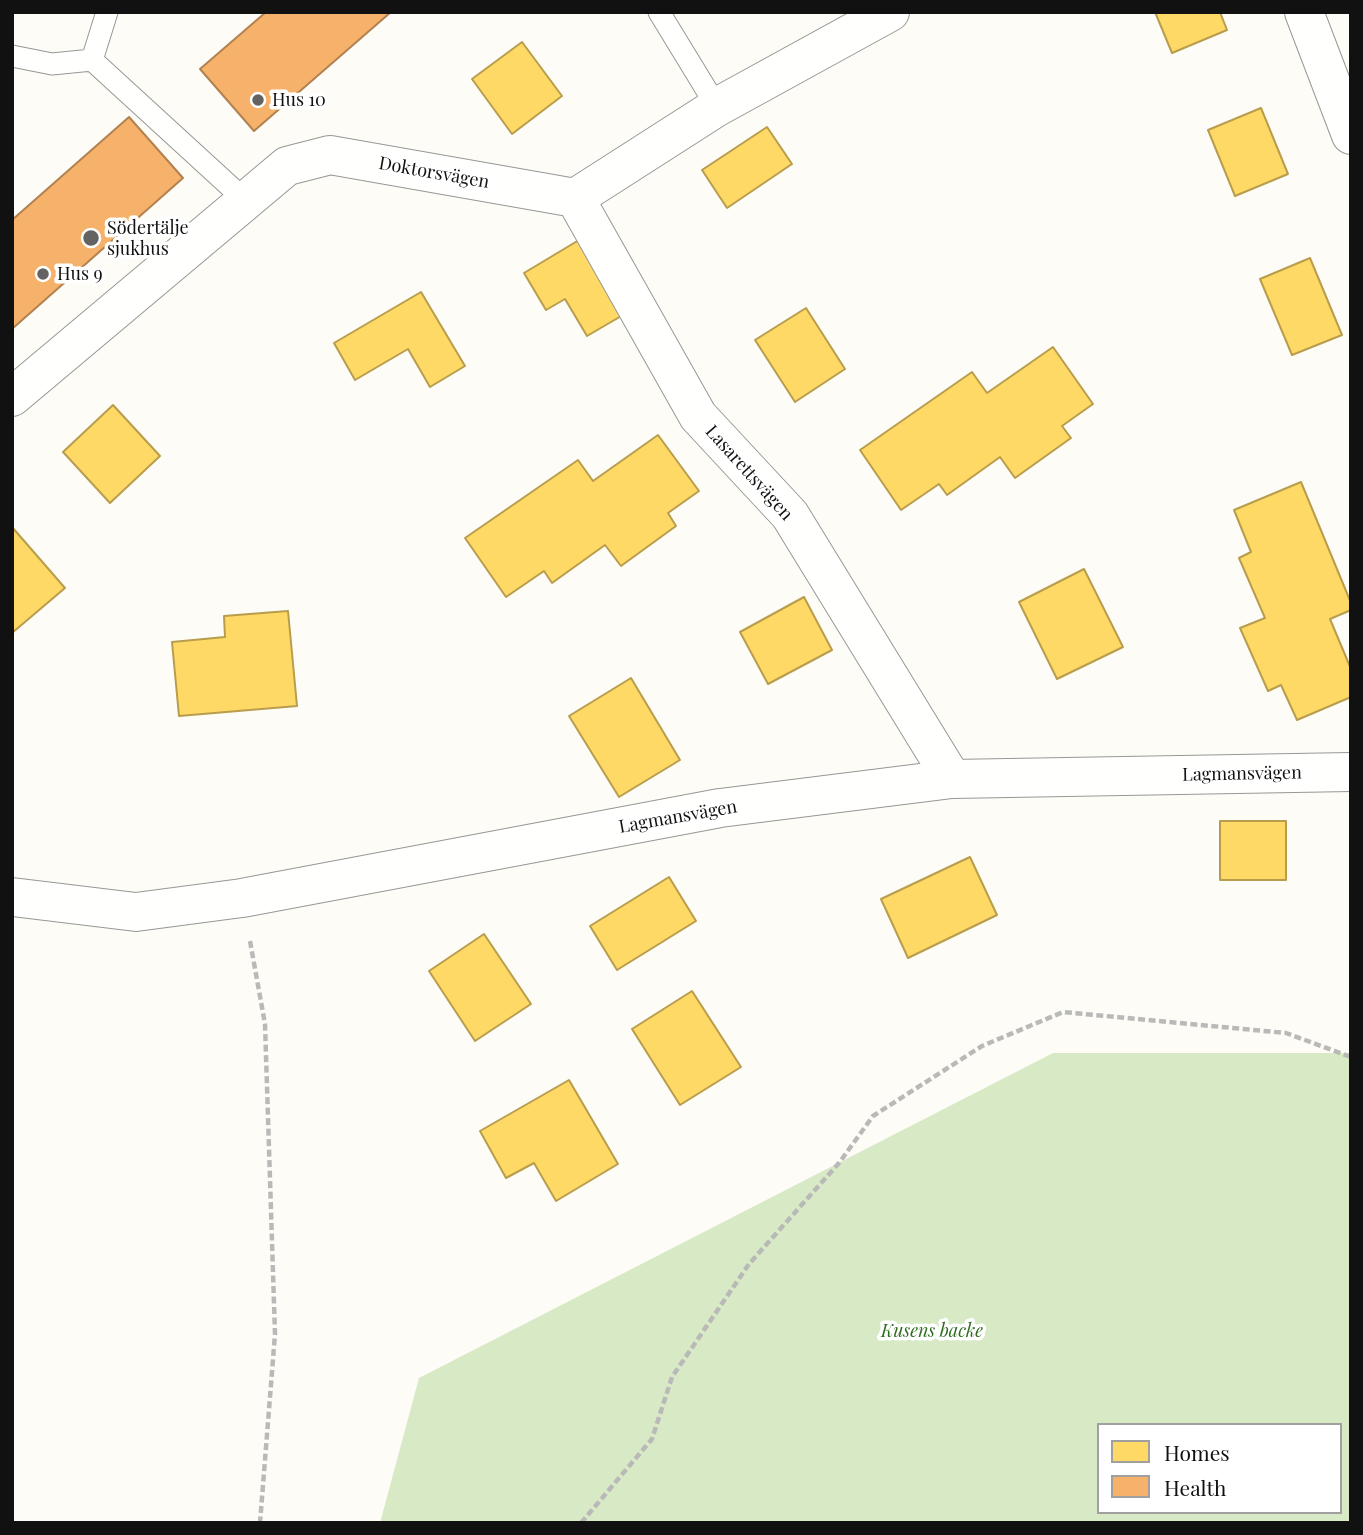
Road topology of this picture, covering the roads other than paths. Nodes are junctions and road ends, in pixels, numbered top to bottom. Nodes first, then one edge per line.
1 (107, 12) edge
2 (659, 12) edge
3 (1304, 12) edge
4 (878, 15) edge
5 (12, 55) edge
6 (92, 60) junction
7 (717, 107) junction
8 (1351, 135) edge
9 (575, 198) junction
10 (246, 201) junction
11 (12, 397) edge
12 (1351, 772) edge
13 (952, 779) junction
14 (12, 897) edge

1 - 6 lane
2 - 7 lane
3 - 8 street
4 - 7 street
5 - 6 lane
6 - 10 lane
7 - 9 street
9 - 10 street, Doktorsvägen
9 - 13 street, Lasarettsvägen
10 - 11 street, Doktorsvägen
12 - 13 street, Lagmansvägen
13 - 14 street, Lagmansvägen

